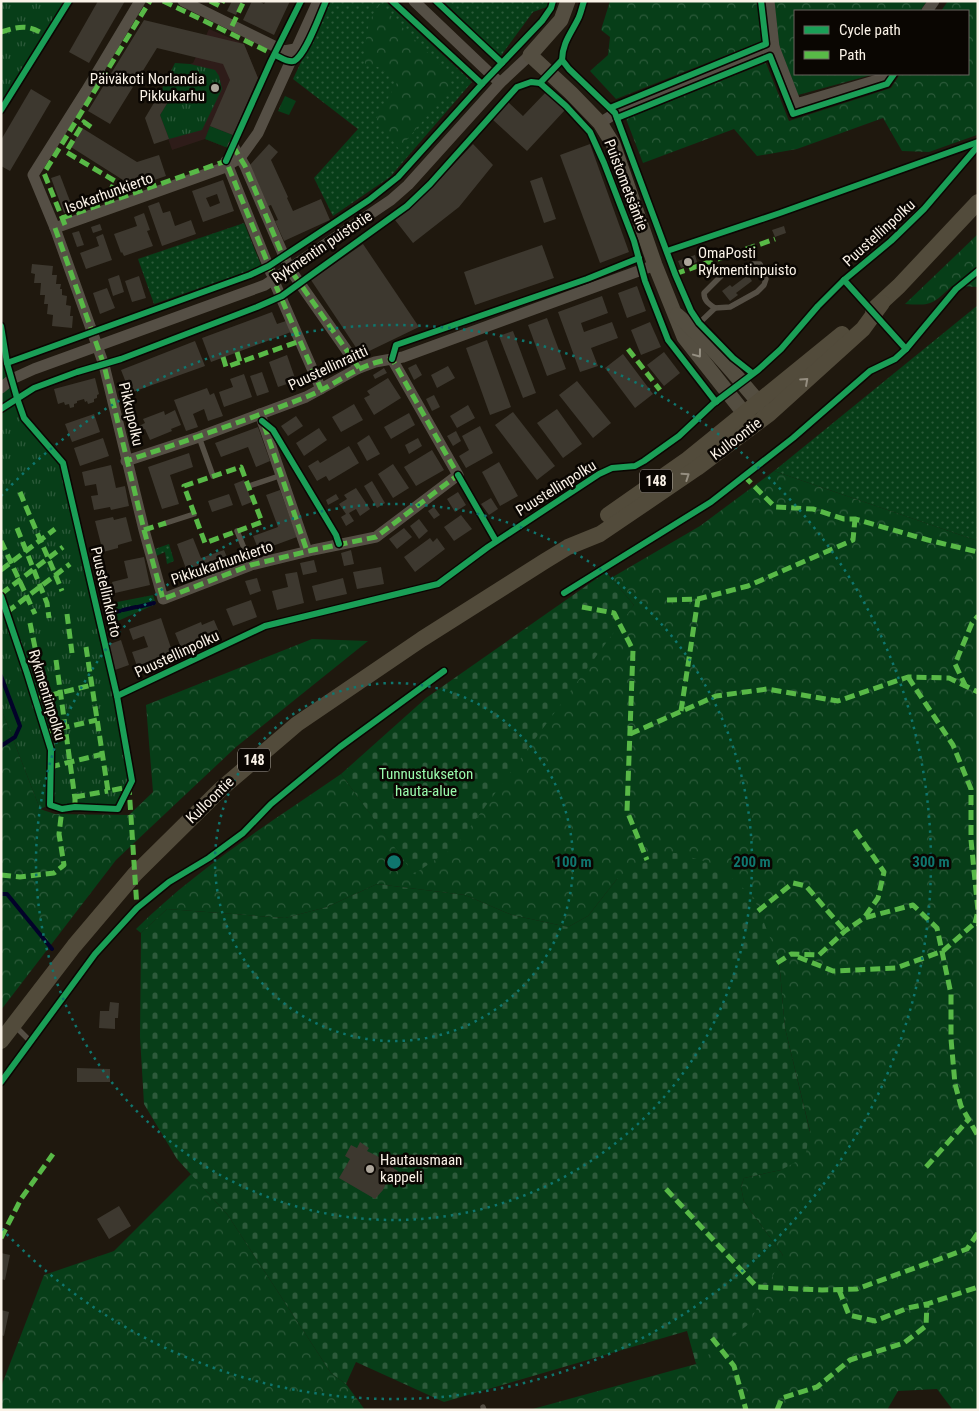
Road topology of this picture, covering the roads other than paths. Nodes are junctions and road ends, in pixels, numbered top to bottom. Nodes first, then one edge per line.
1 (140, 1) edge
2 (183, 1) edge
3 (318, 1) edge
4 (414, 1) edge
5 (568, 1) edge
6 (769, 1) edge
7 (774, 47) junction
8 (295, 49) junction
9 (530, 55) junction
10 (883, 75) edge
11 (500, 82) junction
12 (600, 123) junction
13 (233, 146) dead end
14 (240, 158) junction
15 (225, 165) junction
16 (978, 202) edge
17 (55, 228) junction
18 (287, 263) dead end
19 (655, 265) junction
20 (271, 273) dead end
21 (294, 275) dead end
22 (276, 286) dead end
23 (715, 308) junction
24 (689, 332) junction
25 (97, 346) junction
26 (392, 359) junction
27 (359, 368) junction
28 (1, 388) edge
29 (321, 389) junction
30 (763, 407) junction
31 (260, 414) junction
32 (748, 419) junction
33 (199, 437) junction
34 (126, 461) junction
35 (282, 475) junction
36 (213, 476) dead end
37 (249, 486) dead end
38 (194, 514) dead end
39 (166, 523) dead end
40 (237, 531) dead end
41 (307, 551) junction
42 (251, 565) junction
43 (13, 1025) junction
44 (1, 1041) edge
45 (31, 1042) dead end

1 - 17 street, Isokarhunkierto
2 - 8 street
3 - 8 street
4 - 11 street
5 - 9 street, Rykmentin puistotie
6 - 7 street
7 - 10 street
7 - 12 street
8 - 14 street
9 - 11 street, Rykmentin puistotie
9 - 12 street, Puistometsäntie
11 - 25 street, Rykmentin puistotie
12 - 19 street, Puistometsäntie
13 - 14 street
14 - 15 street, Isokarhunkierto
14 - 18 street
15 - 17 street, Isokarhunkierto
15 - 20 street
16 - 30 main road, Kulloontie / 148
17 - 25 street, Pikkupolku
19 - 24 street, Puistometsäntie
19 - 26 street, Puustellinraitti
21 - 27 street
22 - 29 street
23 - 23 lane
23 - 24 lane
24 - 30 street, Puistometsäntie
24 -> 32 street, Puistometsäntie
25 - 28 street, Rykmentin puistotie
25 - 34 street, Pikkupolku
26 - 27 street, Puustellinraitti
26 - 41 street, Pikkukarhunkierto
27 - 29 street, Puustellinraitti
29 - 31 street, Puustellinraitti
30 - 32 main road, Kulloontie / 148
31 - 33 street, Puustellinraitti
31 - 35 street
32 - 43 main road, Kulloontie / 148
33 - 34 street, Puustellinraitti
33 - 36 lane
34 - 42 street, Pikkukarhunkierto
35 - 37 lane
35 - 41 street
38 - 39 lane
40 - 42 lane
41 - 42 street, Pikkukarhunkierto
43 - 44 main road, Kulloontie / 148
43 - 45 lane

